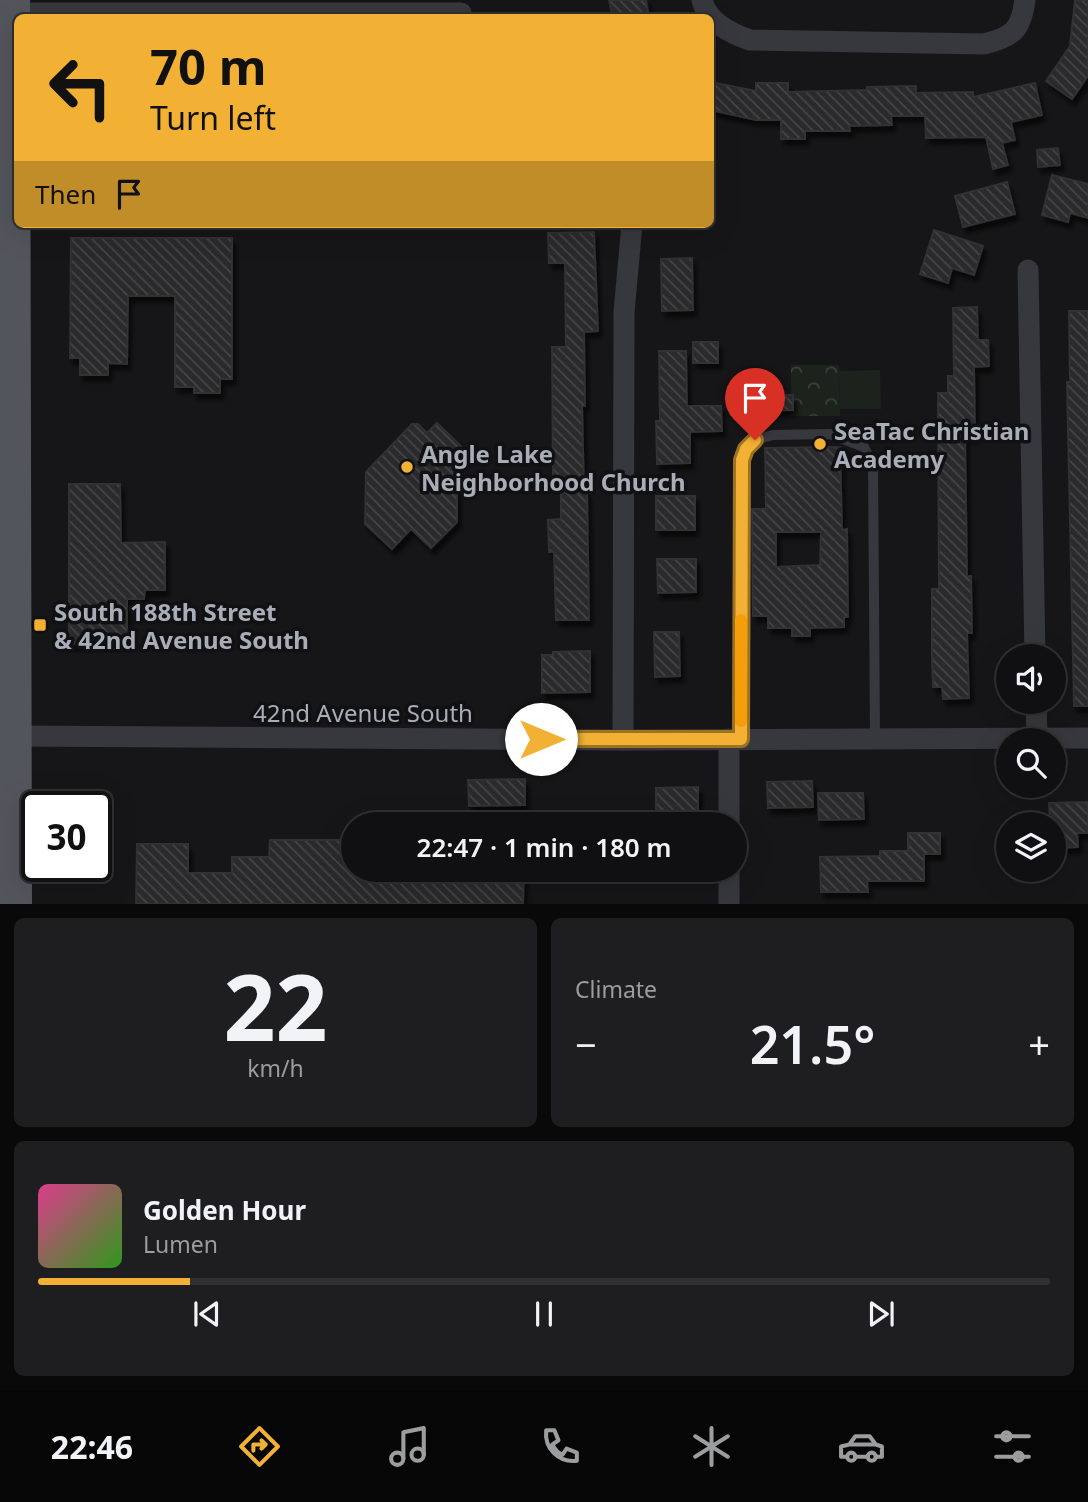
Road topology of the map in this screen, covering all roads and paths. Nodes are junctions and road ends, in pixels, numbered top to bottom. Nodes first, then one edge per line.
1 (1025, 0) edge
2 (9, 13) edge
3 (461, 13) dead end
4 (66, 14) edge
5 (292, 14) edge
6 (714, 16) edge
7 (632, 228) edge
8 (1028, 270) dead end
9 (8, 458) edge
10 (1035, 644) edge
11 (16, 736) junction
12 (996, 737) edge
13 (875, 738) junction
14 (1066, 738) edge
15 (1088, 738) edge
16 (735, 739) junction
17 (623, 740) junction
18 (730, 812) edge
19 (729, 882) edge
20 (16, 904) edge
21 (729, 904) edge

1 - 6 street
2 - 4 street
2 - 9 main road
3 - 5 street
7 - 17 street
8 - 10 street
9 - 11 main road
11 - 17 street, 42nd Avenue South
11 - 20 main road
12 - 13 street, 42nd Avenue South
13 - 16 street, 42nd Avenue South
13 - 16 lane
14 - 15 street, 42nd Avenue South
16 - 17 street, 42nd Avenue South
16 - 18 street
19 - 21 street

